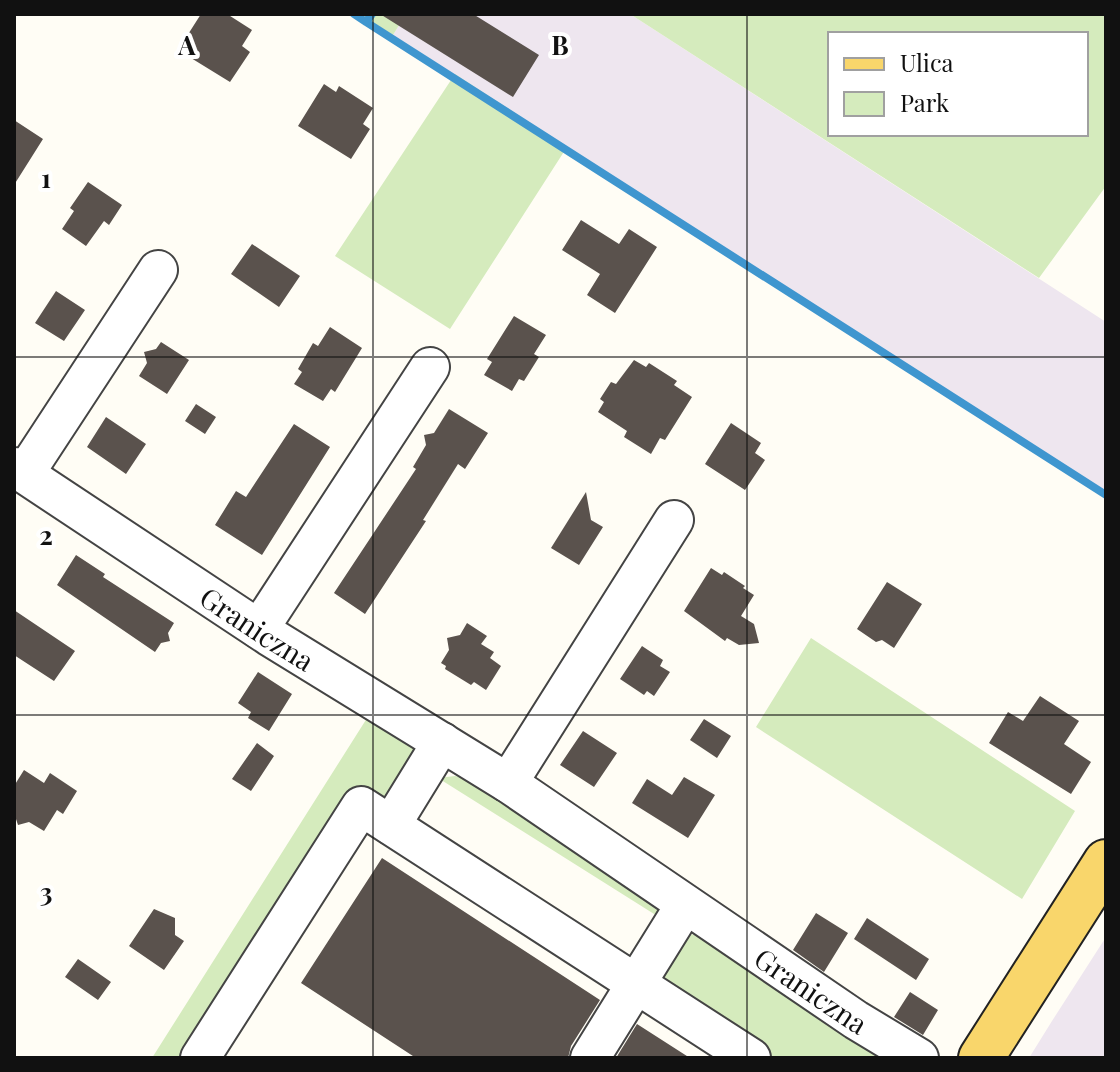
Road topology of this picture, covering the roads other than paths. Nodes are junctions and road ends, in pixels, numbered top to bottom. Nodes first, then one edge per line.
1 (158, 270) dead end
2 (430, 367) dead end
3 (19, 470) edge
4 (674, 520) dead end
5 (259, 629) junction
6 (442, 742) junction
7 (508, 783) junction
8 (391, 825) junction
9 (1106, 862) edge
10 (685, 905) junction
11 (636, 984) junction
12 (200, 1058) edge
13 (590, 1058) edge
14 (751, 1058) edge
15 (919, 1058) edge
16 (981, 1058) edge

1 - 3 street
2 - 5 street
3 - 5 street, Graniczna
4 - 7 street
5 - 6 street, Graniczna
6 - 7 street, Graniczna
6 - 8 street
7 - 10 street, Graniczna
8 - 11 street
8 - 12 street
9 - 16 main road
10 - 11 street
10 - 15 street, Graniczna
11 - 13 street
11 - 14 street

